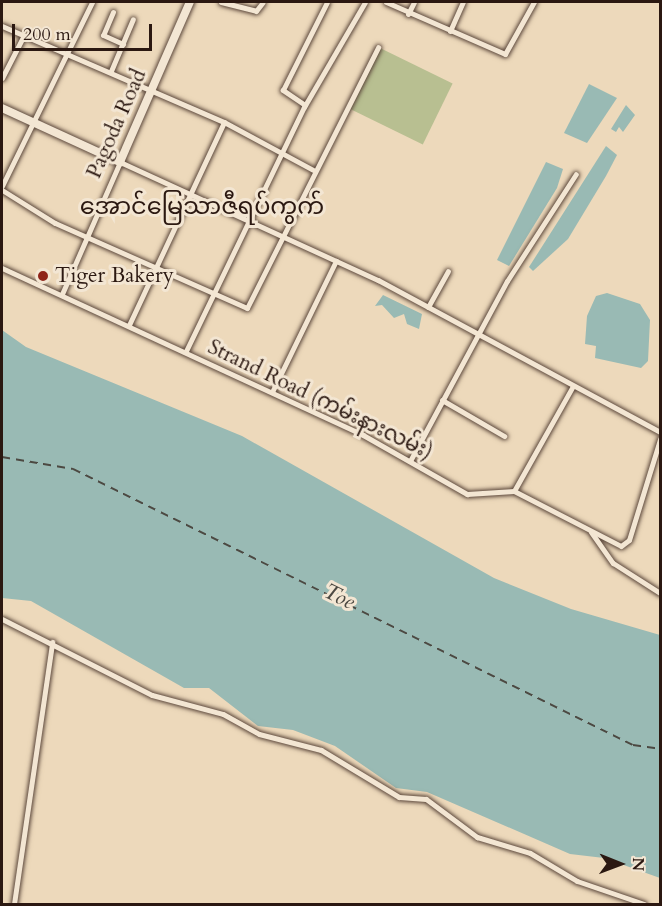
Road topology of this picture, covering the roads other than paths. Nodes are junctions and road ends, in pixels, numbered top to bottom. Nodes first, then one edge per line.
1 (92, 2) edge
2 (190, 2) edge
3 (221, 2) edge
4 (263, 2) edge
5 (327, 2) edge
6 (365, 2) edge
7 (386, 2) edge
8 (414, 2) edge
9 (463, 2) edge
10 (534, 2) edge
11 (113, 12) dead end
12 (408, 14) junction
13 (134, 20) dead end
14 (2, 26) edge
15 (450, 31) junction
16 (24, 35) junction
17 (123, 44) junction
18 (378, 47) dead end
19 (68, 53) junction
20 (111, 71) junction
21 (2, 78) edge
22 (152, 89) junction
23 (305, 105) junction
24 (2, 108) edge
25 (224, 122) junction
26 (33, 123) junction
27 (281, 153) junction
28 (120, 162) junction
29 (313, 170) junction
30 (576, 174) dead end
31 (2, 188) edge
32 (190, 194) junction
33 (247, 220) junction
34 (281, 236) junction
35 (87, 238) junction
36 (336, 261) junction
37 (2, 268) edge
38 (155, 270) junction
39 (448, 271) dead end
40 (62, 294) junction
41 (211, 296) junction
42 (428, 307) junction
43 (129, 325) junction
44 (477, 333) junction
45 (186, 351) junction
46 (573, 386) junction
47 (272, 392) junction
48 (442, 400) junction
49 (660, 432) edge
50 (504, 436) dead end
51 (660, 439) edge
52 (410, 461) junction
53 (514, 491) junction
54 (590, 531) junction
55 (660, 593) edge
56 (2, 619) edge
57 (52, 642) junction
58 (14, 904) edge
59 (644, 904) edge

1 - 19 street
2 - 22 main road, Pagoda Road
3 - 4 street
5 - 23 street
6 - 23 street
7 - 12 street
8 - 12 street
9 - 15 street
10 - 15 street
11 - 17 street
12 - 15 street
13 - 17 street
14 - 16 street
16 - 19 street
16 - 21 street
17 - 20 street
18 - 29 street
19 - 20 street
19 - 26 street
20 - 22 street
22 - 25 street
22 - 28 main road, Pagoda Road
23 - 27 street
24 - 26 main road
25 - 27 street
25 - 32 street
26 - 28 main road
26 - 31 street
27 - 29 street
27 - 33 street
28 - 32 street
28 - 35 street, Pagoda Road
29 - 34 street
30 - 44 street
31 - 35 street
32 - 33 street
32 - 38 street
33 - 34 street
33 - 41 street
34 - 36 street
34 - 41 street
35 - 38 street
35 - 40 street, Pagoda Road
36 - 42 street
36 - 47 street
37 - 40 street, Strand Road (ကမ်းနားလမ်း)
38 - 41 street
38 - 43 street
39 - 42 street
40 - 43 street, Strand Road (ကမ်းနားလမ်း)
41 - 45 street
42 - 44 street
43 - 45 street, Strand Road (ကမ်းနားလမ်း)
44 - 46 street
44 - 48 street
45 - 47 street, Strand Road (ကမ်းနားလမ်း)
46 - 49 street
46 - 53 street
47 - 52 street, Strand Road (ကမ်းနားလမ်း)
48 - 50 street
48 - 52 street
51 - 54 street
52 - 53 street, Strand Road (ကမ်းနားလမ်း)
53 - 54 street
54 - 55 street
56 - 57 street
57 - 58 street
57 - 59 street

